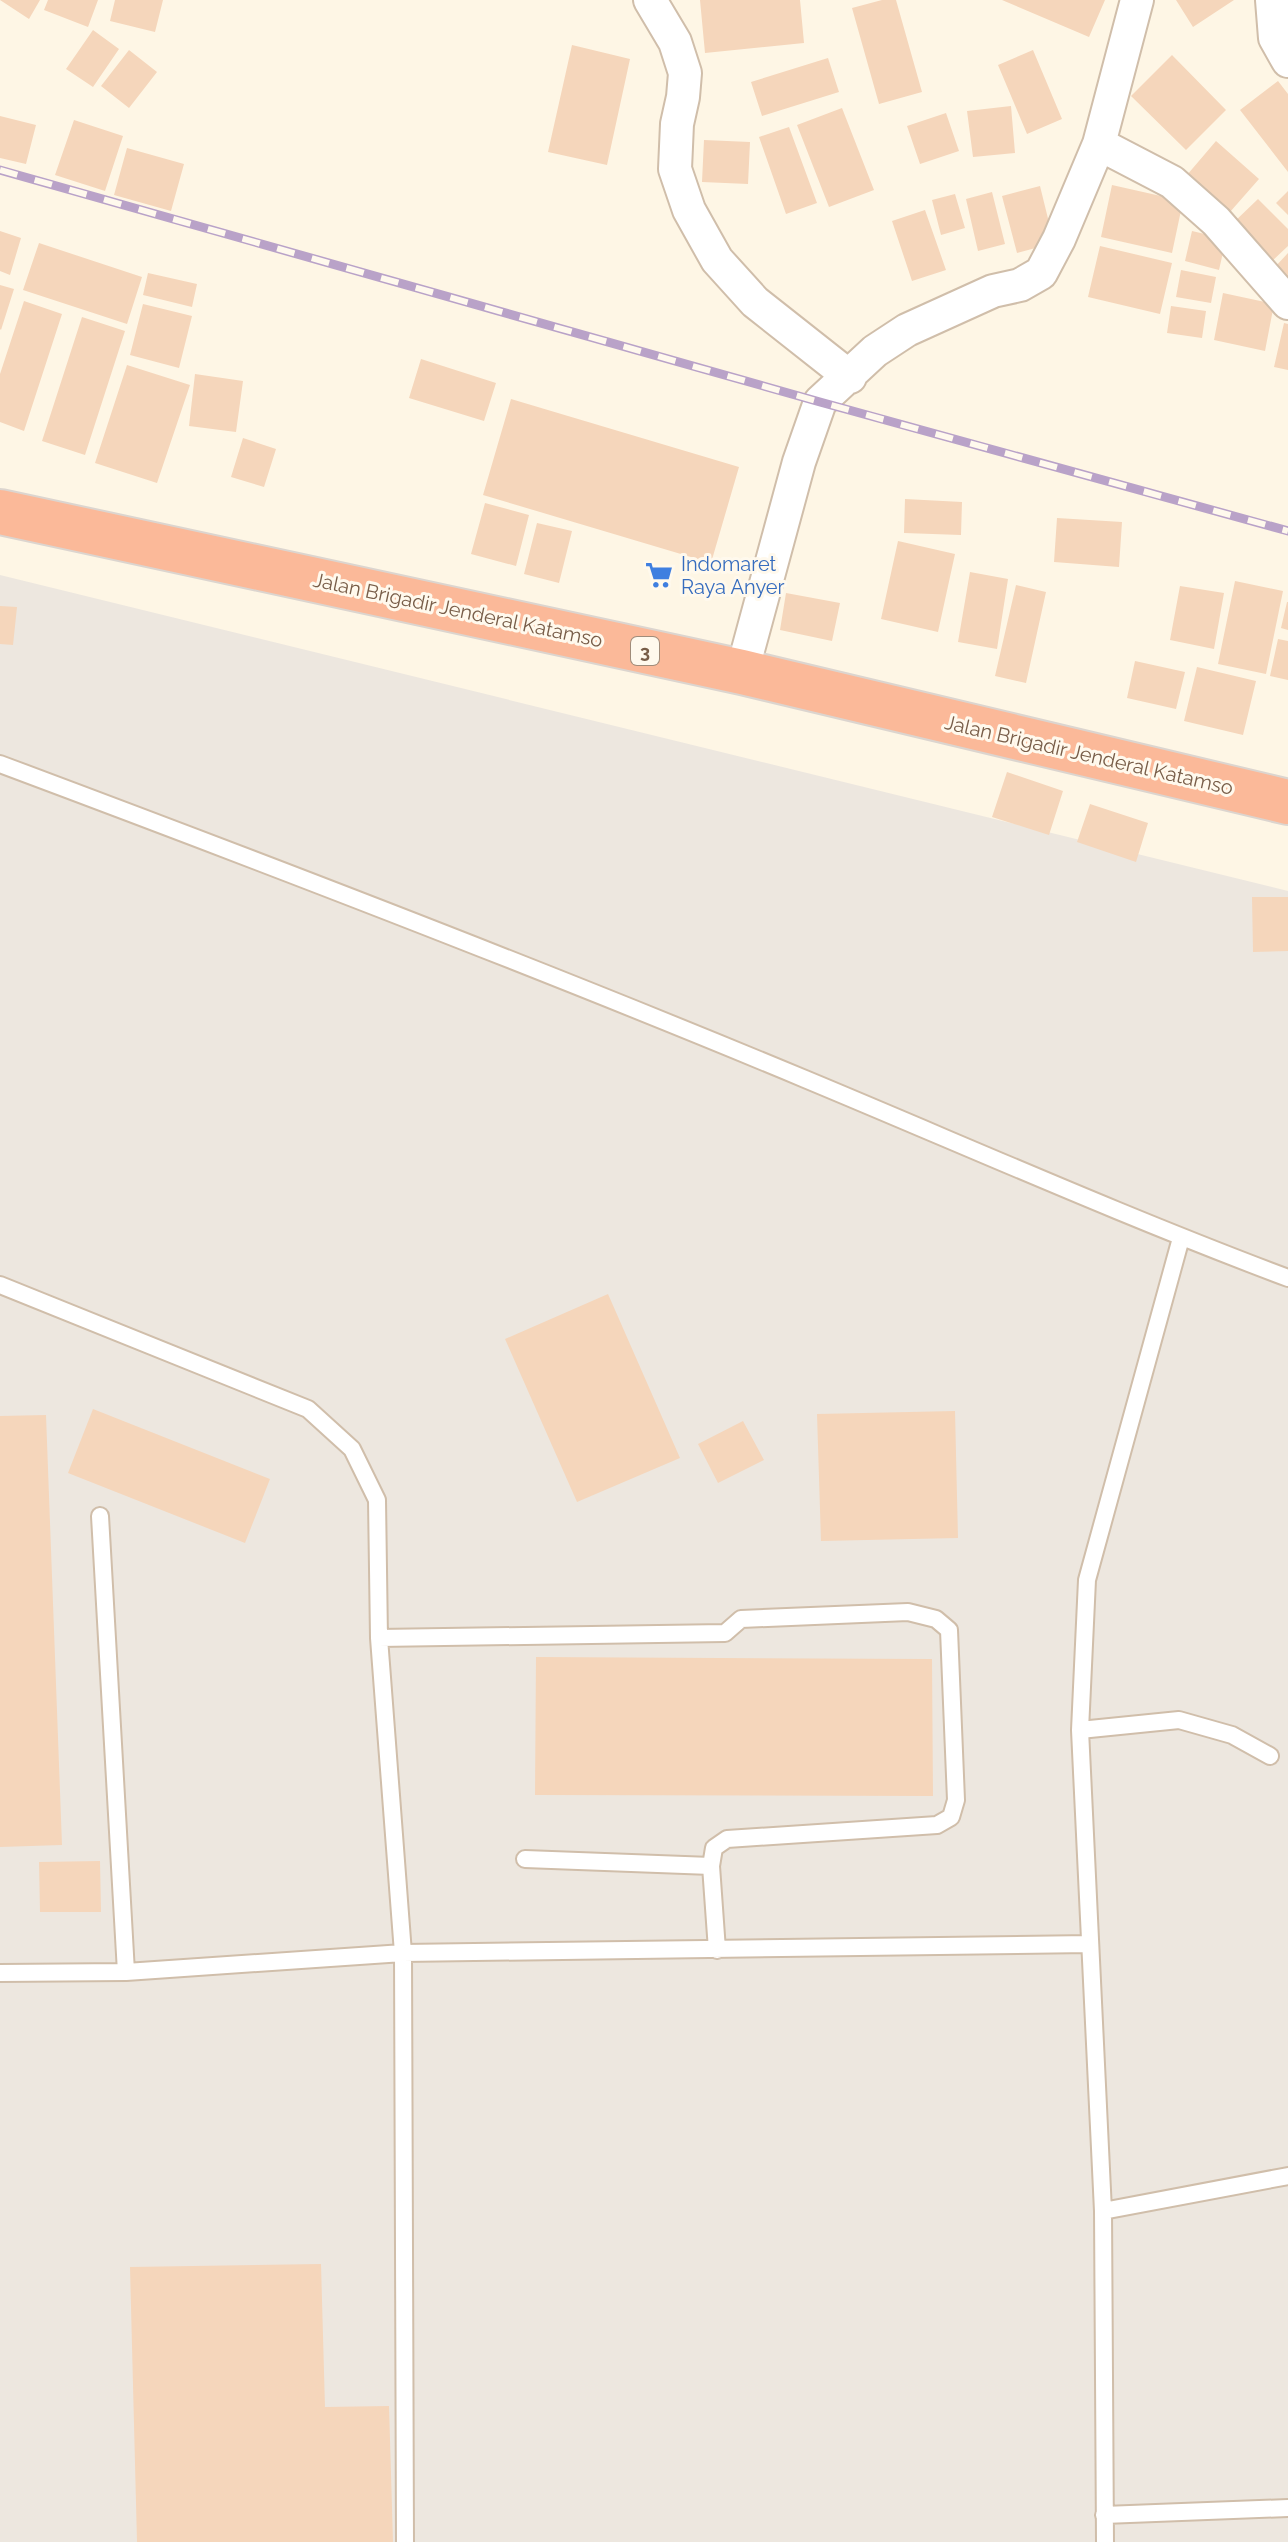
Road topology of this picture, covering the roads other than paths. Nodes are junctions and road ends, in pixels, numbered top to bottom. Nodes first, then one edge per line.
1 (650, 0) edge
2 (1137, 0) edge
3 (1272, 0) edge
4 (1288, 61) edge
5 (1099, 144) junction
6 (1288, 303) edge
7 (850, 377) junction
8 (0, 512) edge
9 (742, 672) junction
10 (0, 764) edge
11 (1288, 802) edge
12 (1181, 1238) junction
13 (1288, 1278) edge
14 (0, 1285) edge
15 (100, 1516) dead end
16 (379, 1638) junction
17 (1080, 1730) junction
18 (1270, 1756) dead end
19 (525, 1859) dead end
20 (711, 1866) junction
21 (1090, 1944) junction
22 (717, 1950) junction
23 (403, 1953) junction
24 (126, 1972) junction
25 (0, 1973) edge
26 (1288, 2176) edge
27 (1103, 2211) junction
28 (1288, 2508) edge
29 (1104, 2515) junction
30 (405, 2542) edge
31 (1105, 2542) edge

1 - 7 street
2 - 5 street
3 - 4 street
5 - 6 street
5 - 7 street
7 - 9 street
8 - 9 highway, Jalan Brigadir Jenderal Katamso / 3
9 - 11 highway, Jalan Brigadir Jenderal Katamso / 3
10 - 12 lane
12 - 13 lane
12 - 17 lane
14 - 16 lane
15 - 24 lane
16 - 20 lane
16 - 23 lane
17 - 18 lane
17 - 21 lane
19 - 20 lane
20 - 22 lane
21 - 22 lane
21 - 27 lane
22 - 23 lane
23 - 24 lane
23 - 30 lane
24 - 25 lane
26 - 27 lane
27 - 29 lane
28 - 29 lane
29 - 31 lane

